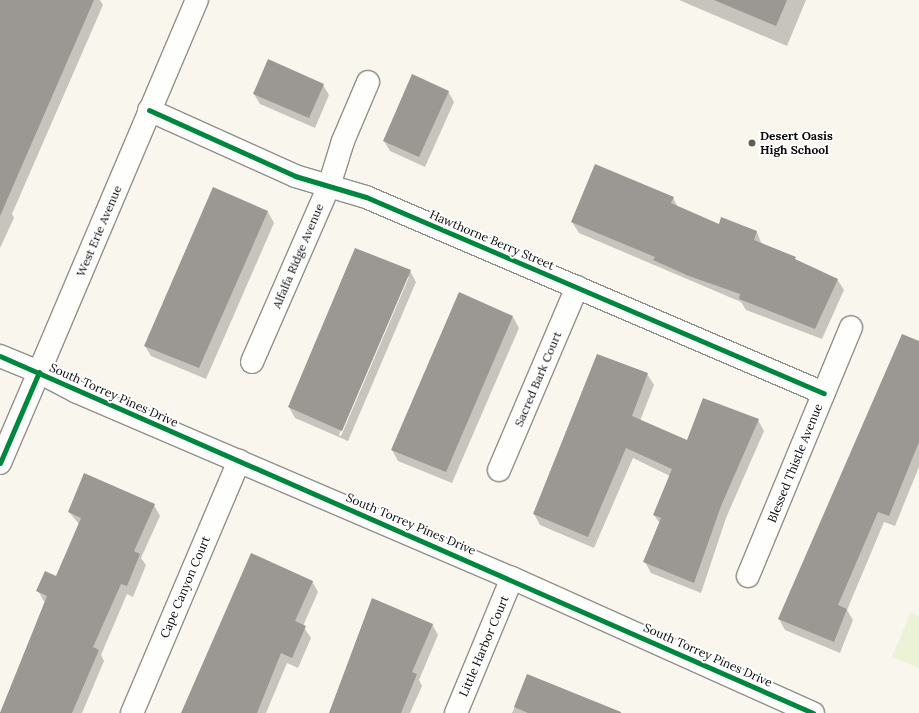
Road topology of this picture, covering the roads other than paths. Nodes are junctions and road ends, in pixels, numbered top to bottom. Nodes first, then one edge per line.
1 (197, 0) edge
2 (368, 82) dead end
3 (150, 110) junction
4 (329, 186) junction
5 (577, 287) junction
6 (851, 327) dead end
7 (0, 356) edge
8 (252, 362) dead end
9 (39, 372) junction
10 (824, 393) junction
11 (239, 462) junction
12 (0, 463) edge
13 (498, 470) dead end
14 (748, 576) dead end
15 (512, 578) junction
16 (800, 710) edge
17 (132, 713) edge
18 (456, 713) edge

1 - 3 street, West Erie Avenue
2 - 4 street, Alfalfa Ridge Avenue
3 - 4 street, Hawthorne Berry Street
3 - 9 street, West Erie Avenue
4 - 5 street, Hawthorne Berry Street
4 - 8 street, Alfalfa Ridge Avenue
5 - 10 street, Hawthorne Berry Street
5 - 13 street, Sacred Bark Court
6 - 10 street, Blessed Thistle Avenue
7 - 9 street, South Torrey Pines Drive
9 - 11 street, South Torrey Pines Drive
9 - 12 street, West Erie Avenue
10 - 14 street, Blessed Thistle Avenue
11 - 15 street, South Torrey Pines Drive
11 - 17 street, Cape Canyon Court
15 - 16 street, South Torrey Pines Drive
15 - 18 street, Little Harbor Court

